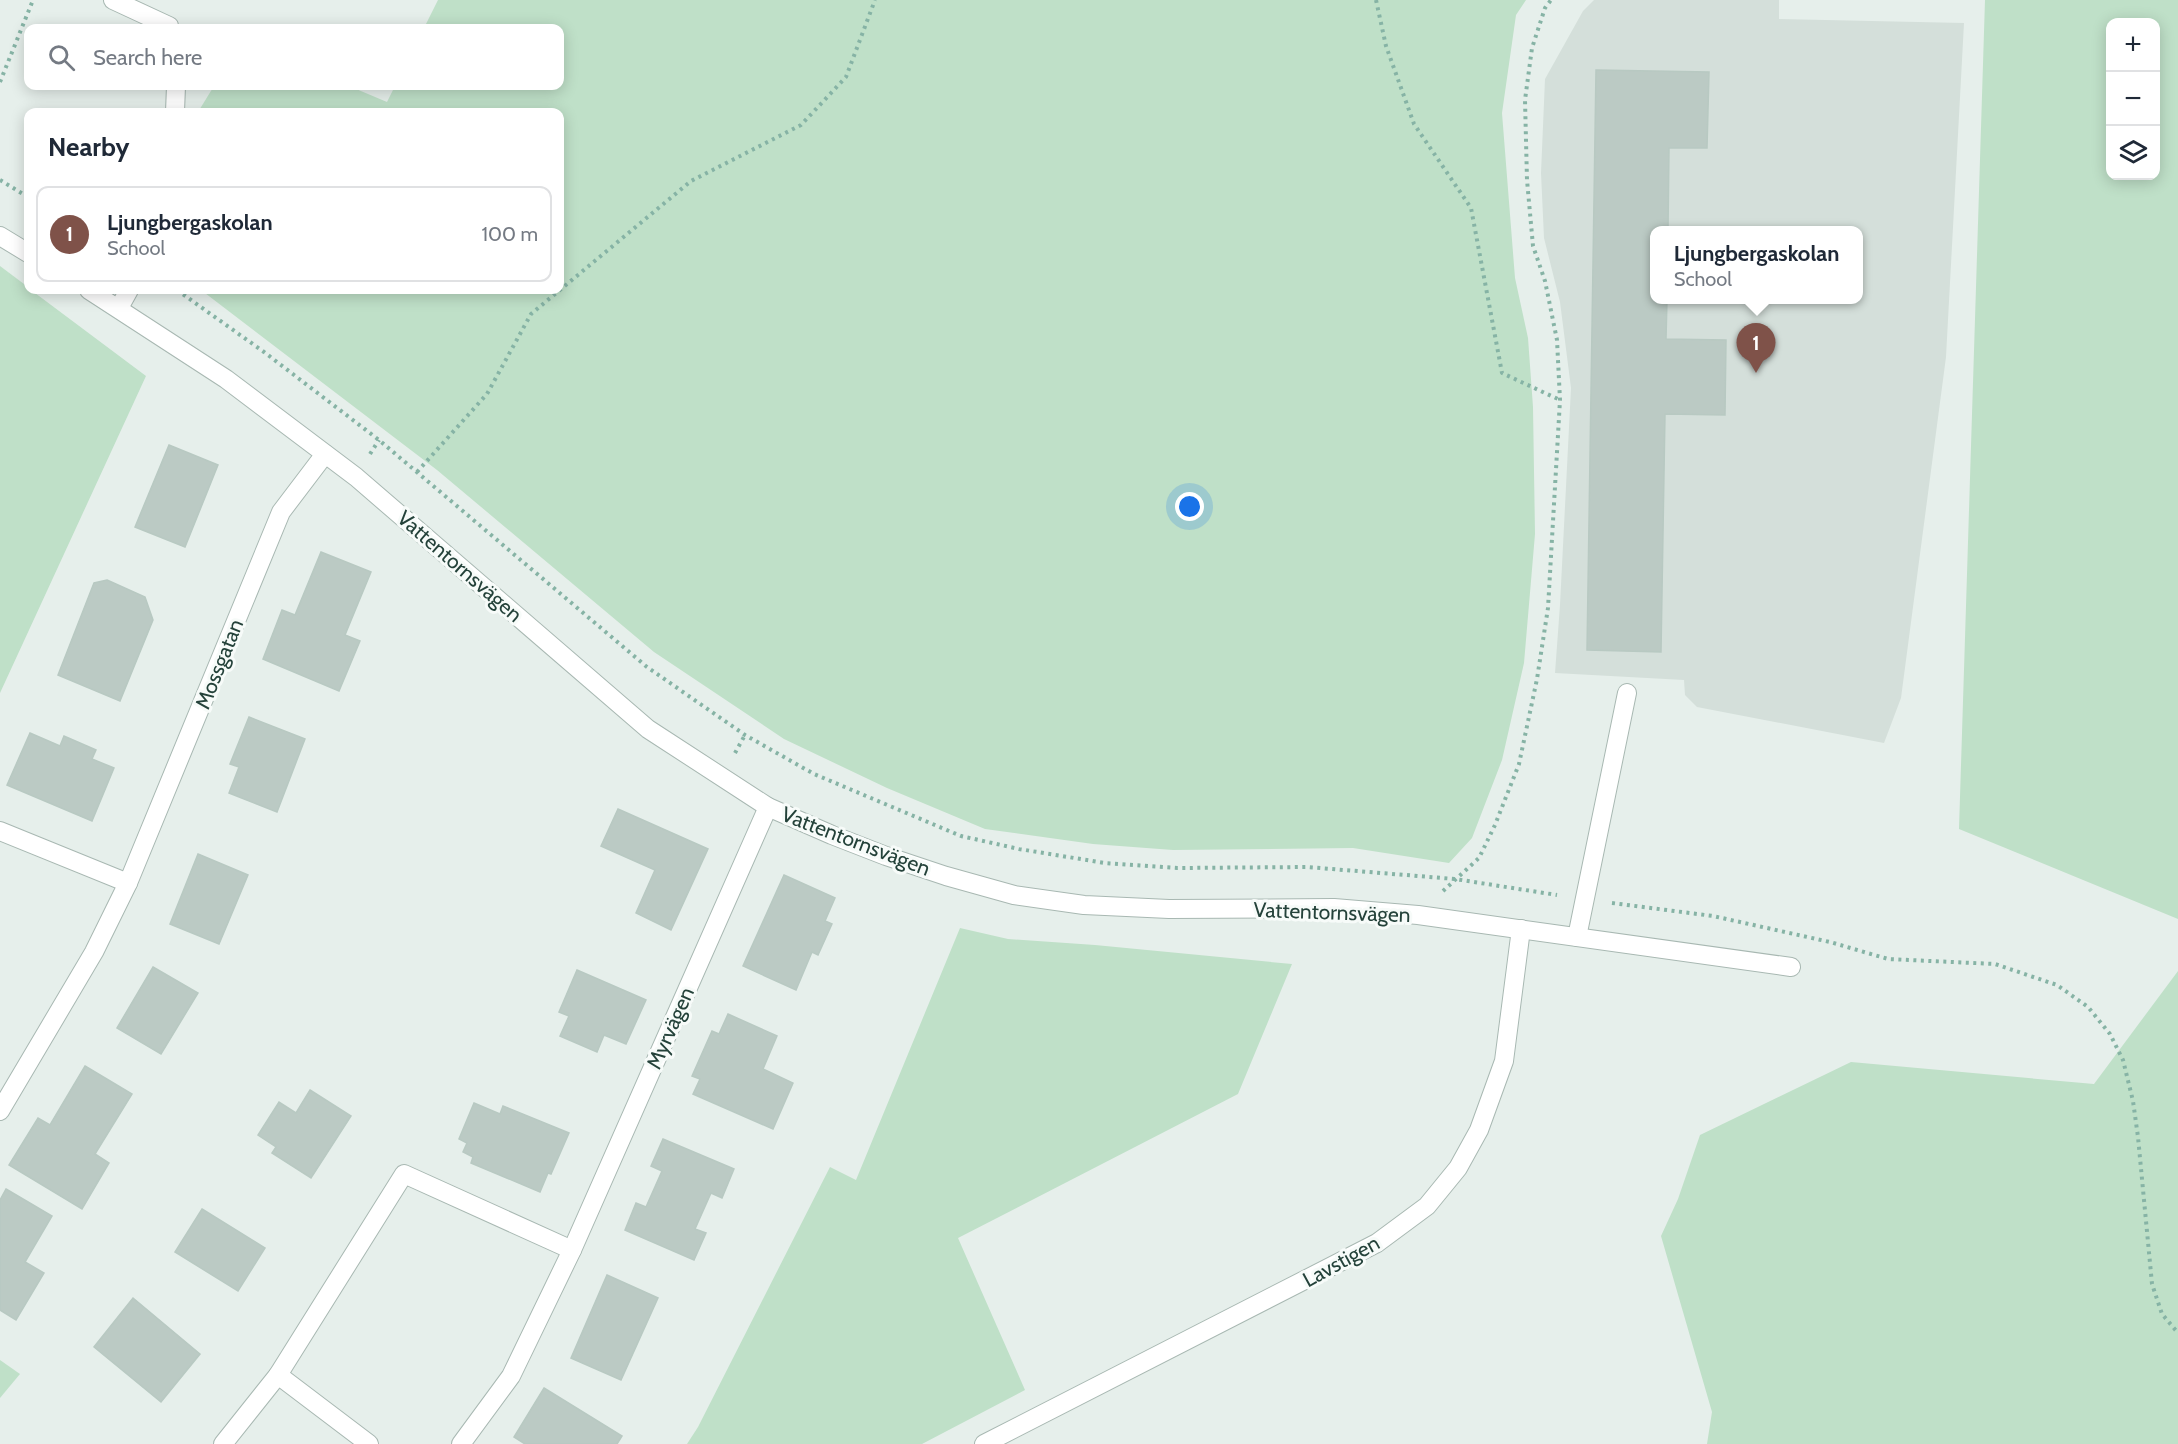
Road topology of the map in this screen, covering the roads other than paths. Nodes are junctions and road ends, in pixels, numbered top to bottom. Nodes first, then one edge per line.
1 (113, 0) edge
2 (165, 24) edge
3 (176, 90) edge
4 (176, 108) edge
5 (0, 236) edge
6 (24, 251) edge
7 (96, 294) edge
8 (127, 294) edge
9 (119, 308) junction
10 (326, 454) junction
11 (1627, 693) dead end
12 (768, 807) junction
13 (0, 831) edge
14 (129, 883) junction
15 (1521, 929) junction
16 (1577, 937) junction
17 (1791, 967) dead end
18 (0, 1111) edge
19 (572, 1250) junction
20 (278, 1375) junction
21 (223, 1444) edge
22 (369, 1444) edge
23 (461, 1444) edge
24 (984, 1444) edge

1 - 2 street
3 - 4 street
5 - 6 street
7 - 9 street, Vattentornsvägen
8 - 9 street
9 - 10 street, Vattentornsvägen
10 - 12 street, Vattentornsvägen
10 - 14 street, Mossgatan
11 - 16 street
12 - 15 street, Vattentornsvägen
12 - 19 street, Myrvägen
13 - 14 street
14 - 18 street, Mossgatan
15 - 16 street, Vattentornsvägen
15 - 24 street, Lavstigen
16 - 17 street, Vattentornsvägen
19 - 20 street
19 - 23 street, Myrvägen
20 - 21 street
20 - 22 street

